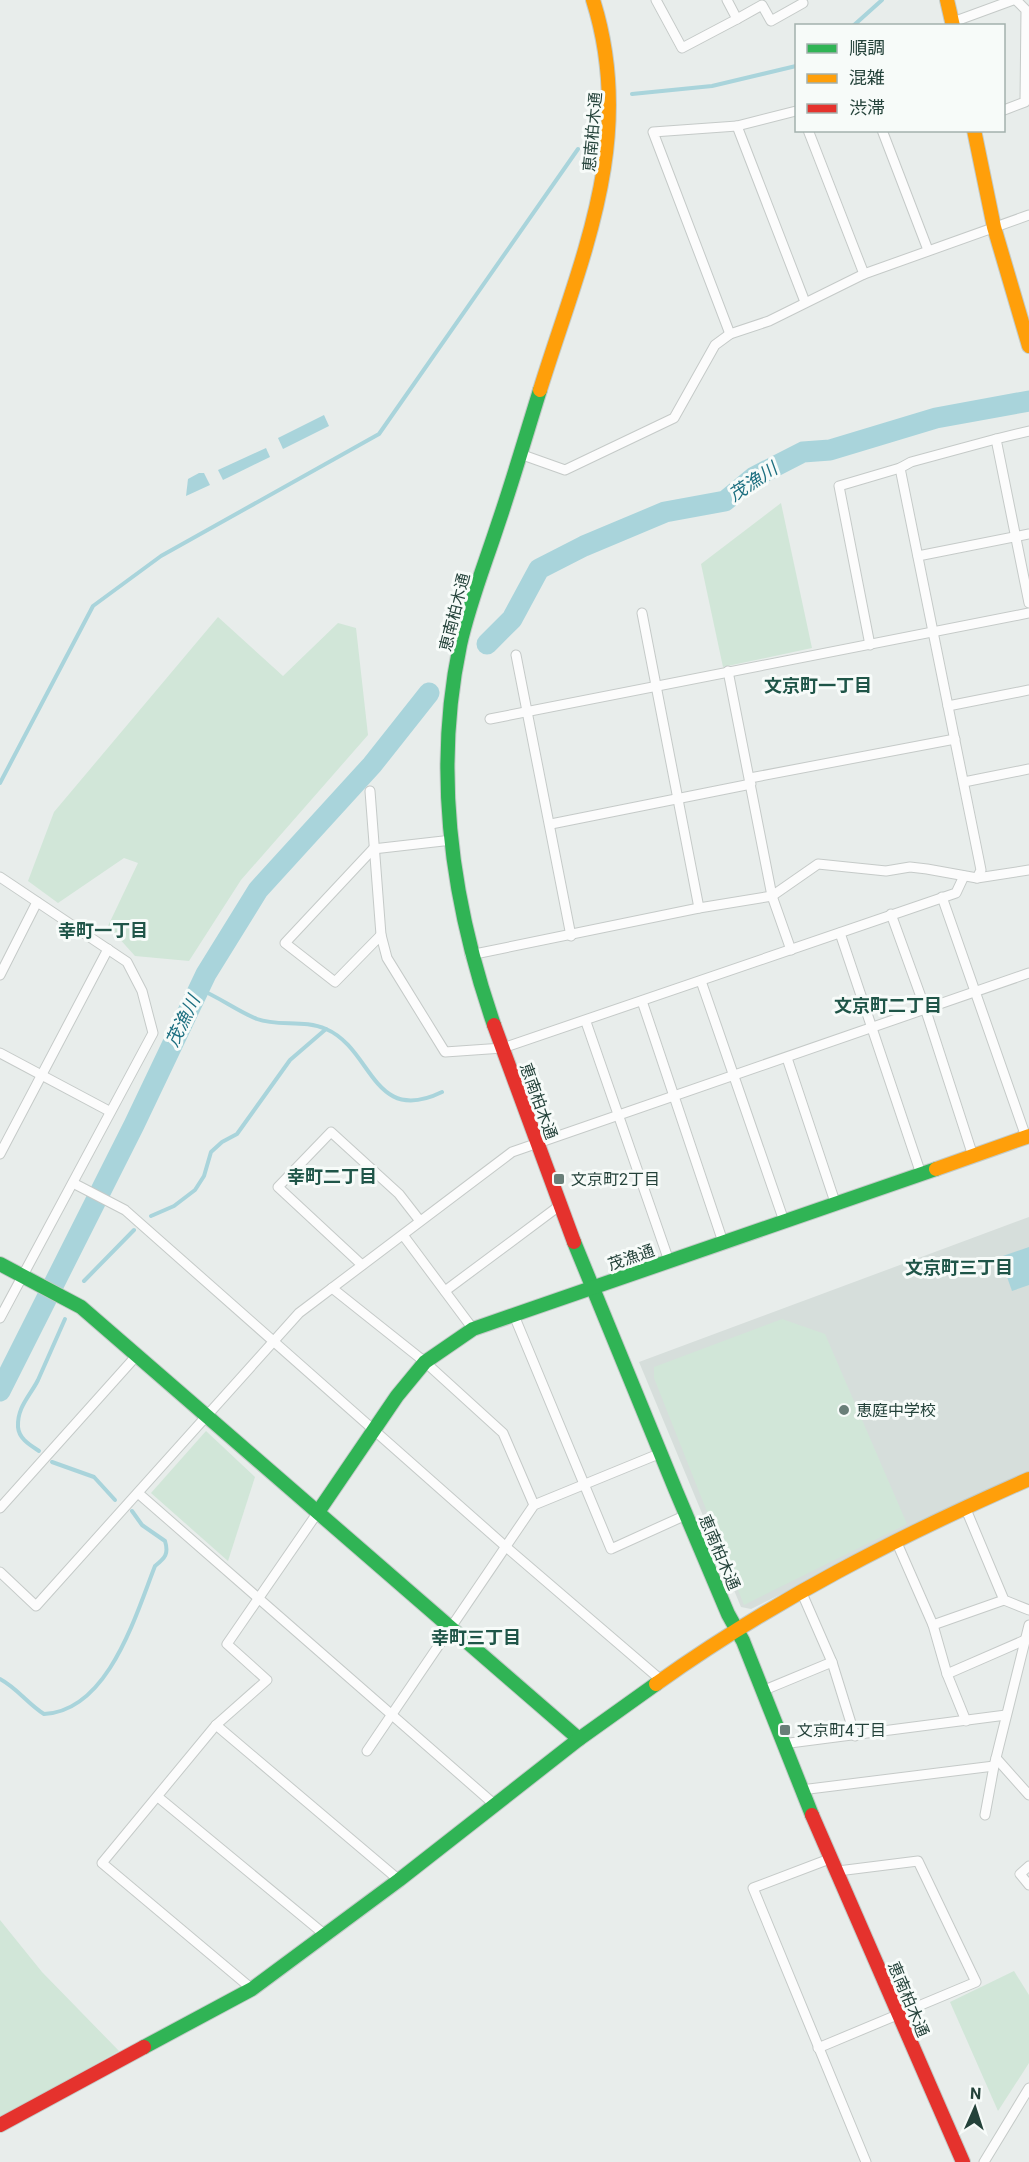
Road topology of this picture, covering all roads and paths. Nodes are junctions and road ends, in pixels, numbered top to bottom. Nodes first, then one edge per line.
1 (593, 0) edge
2 (656, 0) edge
3 (727, 0) edge
4 (947, 0) edge
5 (1015, 0) edge
6 (804, 1) edge
7 (737, 19) junction
8 (953, 24) edge
9 (1005, 110) edge
10 (795, 111) edge
11 (737, 126) junction
12 (809, 132) edge
13 (883, 132) edge
14 (974, 132) edge
15 (1029, 215) edge
16 (994, 227) junction
17 (928, 250) junction
18 (864, 274) junction
19 (805, 302) junction
20 (730, 334) junction
21 (1029, 346) edge
22 (1029, 431) edge
23 (996, 439) junction
24 (520, 454) junction
25 (900, 468) junction
26 (1029, 534) edge
27 (1015, 537) junction
28 (918, 556) junction
29 (1029, 603) edge
30 (642, 613) dead end
31 (1029, 614) edge
32 (933, 632) junction
33 (870, 645) junction
34 (516, 655) dead end
35 (728, 671) junction
36 (655, 687) junction
37 (1029, 690) edge
38 (948, 706) junction
39 (530, 713) junction
40 (490, 719) dead end
41 (955, 739) junction
42 (1029, 769) edge
43 (750, 781) junction
44 (964, 782) junction
45 (370, 791) dead end
46 (678, 798) junction
47 (551, 824) junction
48 (452, 840) junction
49 (373, 849) junction
50 (1029, 870) edge
51 (964, 876) junction
52 (0, 877) edge
53 (977, 878) junction
54 (772, 896) junction
55 (942, 897) junction
56 (38, 902) junction
57 (699, 908) junction
58 (891, 915) junction
59 (840, 933) junction
60 (381, 934) junction
61 (571, 936) junction
62 (108, 949) junction
63 (791, 950) junction
64 (470, 955) junction
65 (1029, 973) edge
66 (0, 975) edge
67 (701, 981) junction
68 (975, 992) junction
69 (642, 1001) junction
70 (925, 1008) junction
71 (586, 1022) junction
72 (871, 1029) junction
73 (503, 1048) junction
74 (0, 1053) edge
75 (787, 1058) junction
76 (735, 1075) junction
77 (42, 1076) junction
78 (676, 1097) junction
79 (109, 1111) junction
80 (619, 1116) junction
81 (1027, 1137) edge
82 (537, 1144) junction
83 (0, 1154) edge
84 (973, 1156) junction
85 (921, 1174) junction
86 (76, 1185) junction
87 (836, 1205) junction
88 (559, 1206) junction
89 (420, 1221) junction
90 (784, 1221) junction
91 (403, 1235) junction
92 (723, 1242) junction
93 (669, 1261) junction
94 (0, 1264) edge
95 (362, 1265) junction
96 (27, 1278) junction
97 (332, 1288) junction
98 (591, 1288) junction
99 (445, 1291) junction
100 (513, 1313) junction
101 (0, 1318) edge
102 (473, 1329) junction
103 (273, 1342) junction
104 (138, 1354) junction
105 (425, 1362) junction
106 (207, 1417) junction
107 (373, 1429) junction
108 (661, 1453) junction
109 (1029, 1479) edge
110 (585, 1484) junction
111 (138, 1493) junction
112 (534, 1505) junction
113 (965, 1507) junction
114 (0, 1508) edge
115 (318, 1512) junction
116 (686, 1515) junction
117 (897, 1543) junction
118 (506, 1546) junction
119 (0, 1572) edge
120 (801, 1591) junction
121 (258, 1599) junction
122 (1005, 1600) junction
123 (1029, 1610) edge
124 (933, 1625) junction
125 (1029, 1625) edge
126 (451, 1627) junction
127 (736, 1628) junction
128 (1026, 1640) junction
129 (832, 1662) junction
130 (947, 1674) junction
131 (661, 1680) junction
132 (762, 1690) junction
133 (392, 1715) junction
134 (1006, 1715) junction
135 (966, 1721) junction
136 (216, 1725) junction
137 (855, 1736) junction
138 (579, 1739) junction
139 (782, 1744) junction
140 (367, 1751) dead end
141 (995, 1762) junction
142 (801, 1790) junction
143 (1029, 1795) edge
144 (158, 1797) junction
145 (495, 1805) junction
146 (985, 1815) dead end
147 (832, 1858) junction
148 (1029, 1866) edge
149 (838, 1871) junction
150 (399, 1880) junction
151 (1029, 1885) edge
152 (324, 1935) junction
153 (252, 1989) junction
154 (898, 2015) junction
155 (818, 2048) junction
156 (1029, 2088) edge
157 (0, 2126) edge
158 (867, 2162) edge
159 (963, 2162) edge
160 (984, 2162) edge

1 - 24 street, 恵南柏木通
2 - 7 street
3 - 7 street
4 - 8 street
5 - 8 street
5 - 9 street
6 - 7 street
10 - 11 street
11 - 19 street
11 - 20 street
12 - 18 street
13 - 17 street
14 - 16 street
15 - 16 street
16 - 17 street
16 - 21 street
17 - 18 street
18 - 19 street
19 - 20 street
20 - 24 street
22 - 23 street
23 - 25 street
23 - 27 street
24 - 48 street, 恵南柏木通
25 - 28 street
25 - 33 street
26 - 27 street
27 - 28 street
27 - 29 street
28 - 32 street
30 - 36 street
31 - 32 street
32 - 33 street
32 - 38 street
33 - 35 street
34 - 39 street
35 - 36 street
35 - 43 street
36 - 39 street
36 - 46 street
37 - 38 street
38 - 41 street
39 - 40 street
39 - 47 street
41 - 43 street
41 - 44 street
42 - 44 street
43 - 46 street
43 - 54 street
44 - 53 street
45 - 49 street
46 - 47 street
46 - 57 street
47 - 61 street
48 - 49 street
48 - 64 street, 恵南柏木通
49 - 60 street
49 - 60 street
50 - 53 street
51 - 53 street
51 - 54 street
51 - 55 street
52 - 56 street
54 - 57 street
54 - 63 street
55 - 58 street
55 - 68 street
56 - 62 street
56 - 66 street
57 - 61 street
58 - 59 street
58 - 70 street
59 - 63 street
59 - 72 street
60 - 73 street
61 - 64 street
62 - 77 street
62 - 79 street
63 - 67 street
64 - 73 street, 恵南柏木通
65 - 68 street
67 - 69 street
67 - 76 street
68 - 70 street
68 - 81 street
69 - 71 street
69 - 78 street
70 - 72 street
70 - 84 street
71 - 73 street
71 - 80 street
72 - 75 street
72 - 85 street
73 - 82 street, 恵南柏木通
74 - 77 street
75 - 76 street
75 - 87 street
76 - 78 street
76 - 90 street
77 - 79 street
77 - 83 street
78 - 80 street
78 - 92 street
79 - 86 street
80 - 82 street
80 - 93 street
81 - 84 street, 茂漁通
82 - 88 street, 恵南柏木通
82 - 89 street
84 - 85 street, 茂漁通
85 - 87 street, 茂漁通
86 - 96 street
86 - 103 street
87 - 90 street, 茂漁通
88 - 98 street, 恵南柏木通
88 - 99 street
89 - 91 street
89 - 95 street
90 - 92 street, 茂漁通
91 - 95 street
91 - 99 street
92 - 93 street, 茂漁通
93 - 98 street, 茂漁通
94 - 96 street
95 - 97 street
96 - 101 street
96 - 104 street
97 - 103 street
97 - 105 street
98 - 100 street, 茂漁通
98 - 108 street, 恵南柏木通
99 - 102 street
100 - 102 street, 茂漁通
100 - 110 street
102 - 105 street, 茂漁通
103 - 106 street
103 - 107 street
104 - 106 street
104 - 114 street
105 - 107 street, 茂漁通
105 - 112 street
106 - 111 street
106 - 115 street
107 - 115 street, 茂漁通
107 - 118 street
108 - 110 street
108 - 116 street, 恵南柏木通
109 - 113 street
110 - 112 street
110 - 116 street
111 - 119 street
111 - 121 street
112 - 118 street
113 - 117 street
113 - 122 street
115 - 121 street
115 - 126 street
116 - 127 street, 恵南柏木通
117 - 120 street
117 - 124 street
118 - 126 street
118 - 131 street
120 - 127 street
120 - 129 street
121 - 133 street
121 - 136 street
122 - 123 street
122 - 124 street
124 - 130 street
125 - 128 street
126 - 133 street
126 - 138 street
127 - 131 street
127 - 132 street, 恵南柏木通
128 - 130 street
128 - 134 street
129 - 132 street
129 - 137 street
130 - 135 street
131 - 138 street
132 - 139 street, 恵南柏木通
133 - 140 street
133 - 145 street
134 - 135 street
134 - 141 street
135 - 137 street
136 - 144 street
136 - 150 street
137 - 139 street
138 - 145 street
139 - 142 street, 恵南柏木通
141 - 142 street
141 - 143 street
141 - 146 street
142 - 147 street, 恵南柏木通
144 - 152 street
144 - 153 street
145 - 150 street
147 - 149 street, 恵南柏木通
147 - 155 street
148 - 151 street
149 - 154 street, 恵南柏木通
149 - 154 street
150 - 152 street
152 - 153 street
153 - 157 street
154 - 155 street
154 - 159 street, 恵南柏木通
155 - 158 street
156 - 160 street

